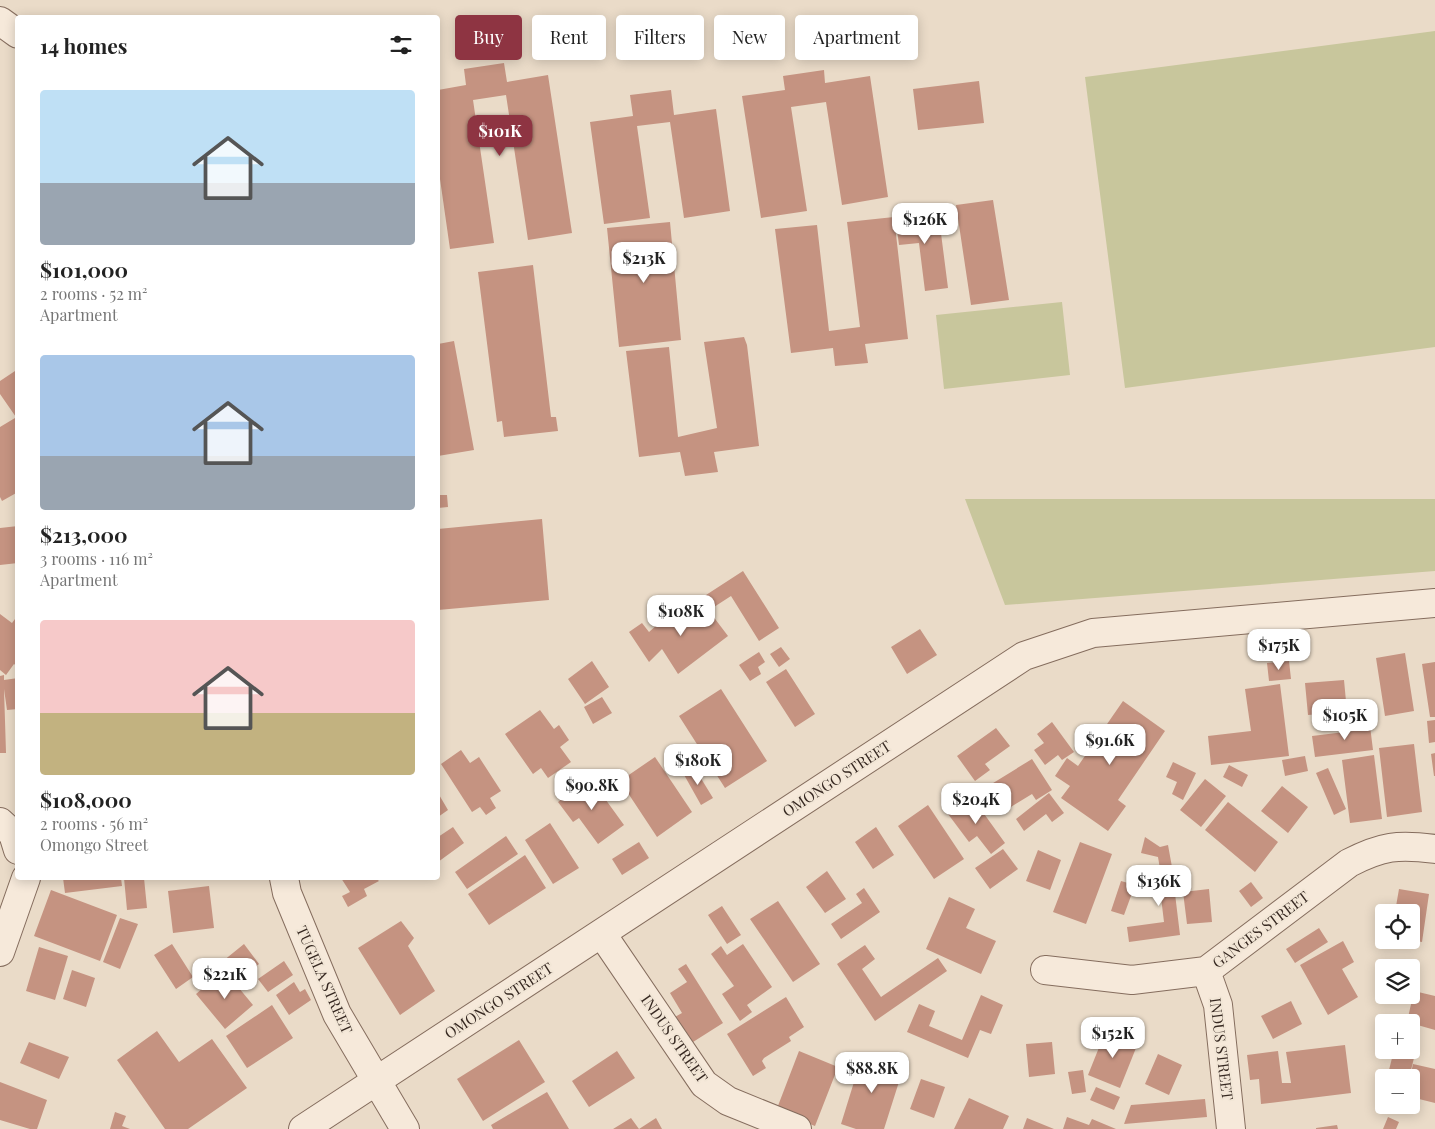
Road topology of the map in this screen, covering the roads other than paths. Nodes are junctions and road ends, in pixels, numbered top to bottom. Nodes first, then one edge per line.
1 (0, 21) edge
2 (15, 32) edge
3 (1435, 603) edge
4 (0, 822) edge
5 (15, 840) edge
6 (1435, 849) edge
7 (25, 880) edge
8 (284, 880) edge
9 (602, 934) junction
10 (0, 952) edge
11 (1045, 970) dead end
12 (1206, 971) junction
13 (377, 1082) junction
14 (303, 1129) edge
15 (405, 1129) edge
16 (797, 1129) edge
17 (1231, 1129) edge

1 - 2 street
3 - 9 street, OMONGO STREET
4 - 5 street
6 - 12 street, GANGES STREET
7 - 10 street
8 - 13 street, TUGELA STREET
9 - 13 street, OMONGO STREET
9 - 16 street, INDUS STREET
11 - 12 street, GANGES STREET
12 - 17 street, INDUS STREET
13 - 14 street, OMONGO STREET
13 - 15 street, TUGELA STREET

